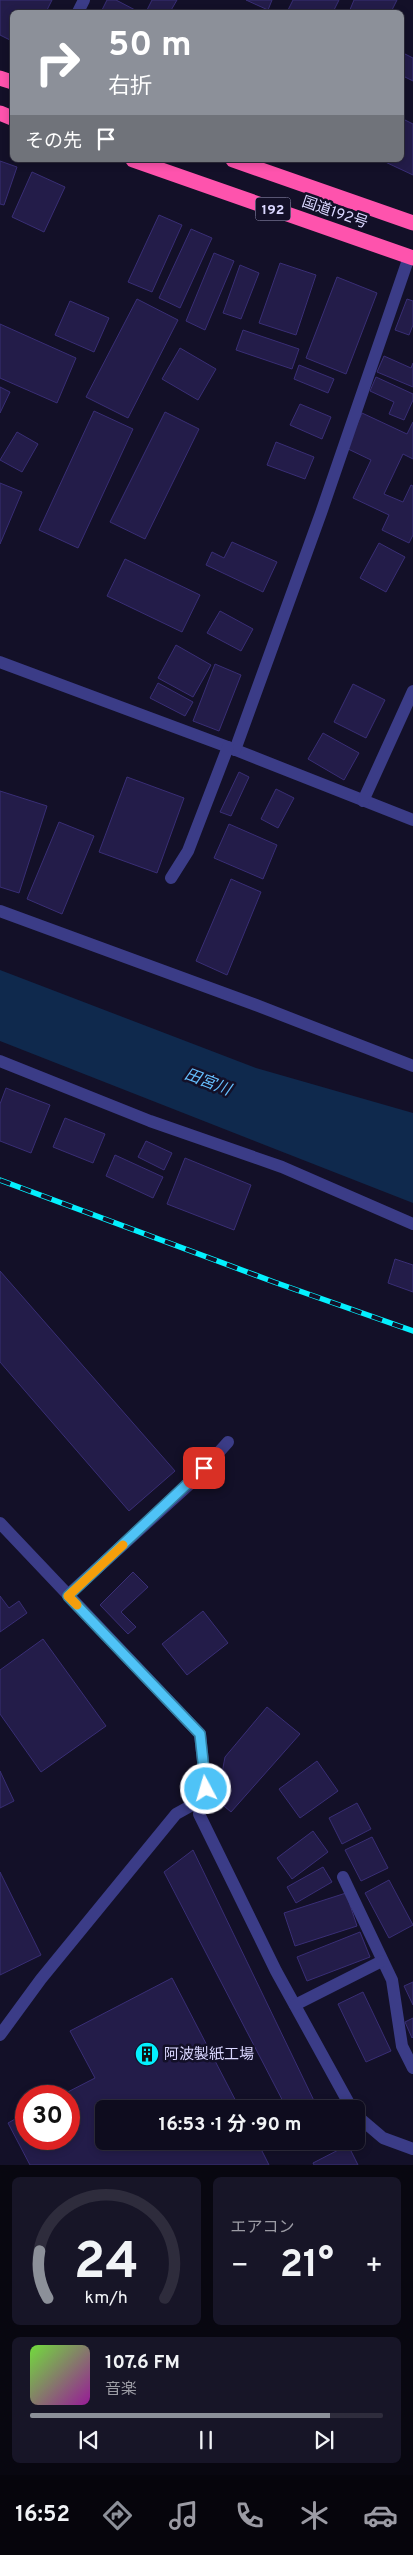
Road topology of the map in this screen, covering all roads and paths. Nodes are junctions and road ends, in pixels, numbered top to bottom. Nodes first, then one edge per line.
1 (139, 162) edge
2 (239, 162) edge
3 (413, 223) edge
4 (411, 258) edge
5 (0, 662) edge
6 (413, 691) edge
7 (232, 749) junction
8 (364, 801) junction
9 (413, 820) edge
10 (171, 878) dead end
11 (0, 911) edge
12 (0, 1061) edge
13 (413, 1066) edge
14 (413, 1224) edge
15 (228, 1442) dead end
16 (0, 1523) edge
17 (68, 1596) junction
18 (203, 1799) junction
19 (343, 1877) dead end
20 (382, 1960) junction
21 (295, 2005) junction
22 (0, 2035) edge
23 (413, 2068) edge
24 (347, 2100) edge
25 (365, 2123) edge
26 (413, 2149) edge

1 - 4 highway, 国道192号 / 192
2 - 3 highway, 国道192号 / 192
4 - 7 street
5 - 7 street
6 - 8 street
7 - 8 street
7 - 10 street
8 - 9 street
11 - 13 street
12 - 14 street
15 - 17 street
16 - 17 street
17 - 18 street
18 - 21 street
18 - 22 street
19 - 20 street
20 - 21 street
20 - 23 street
21 - 24 street
25 - 26 street

